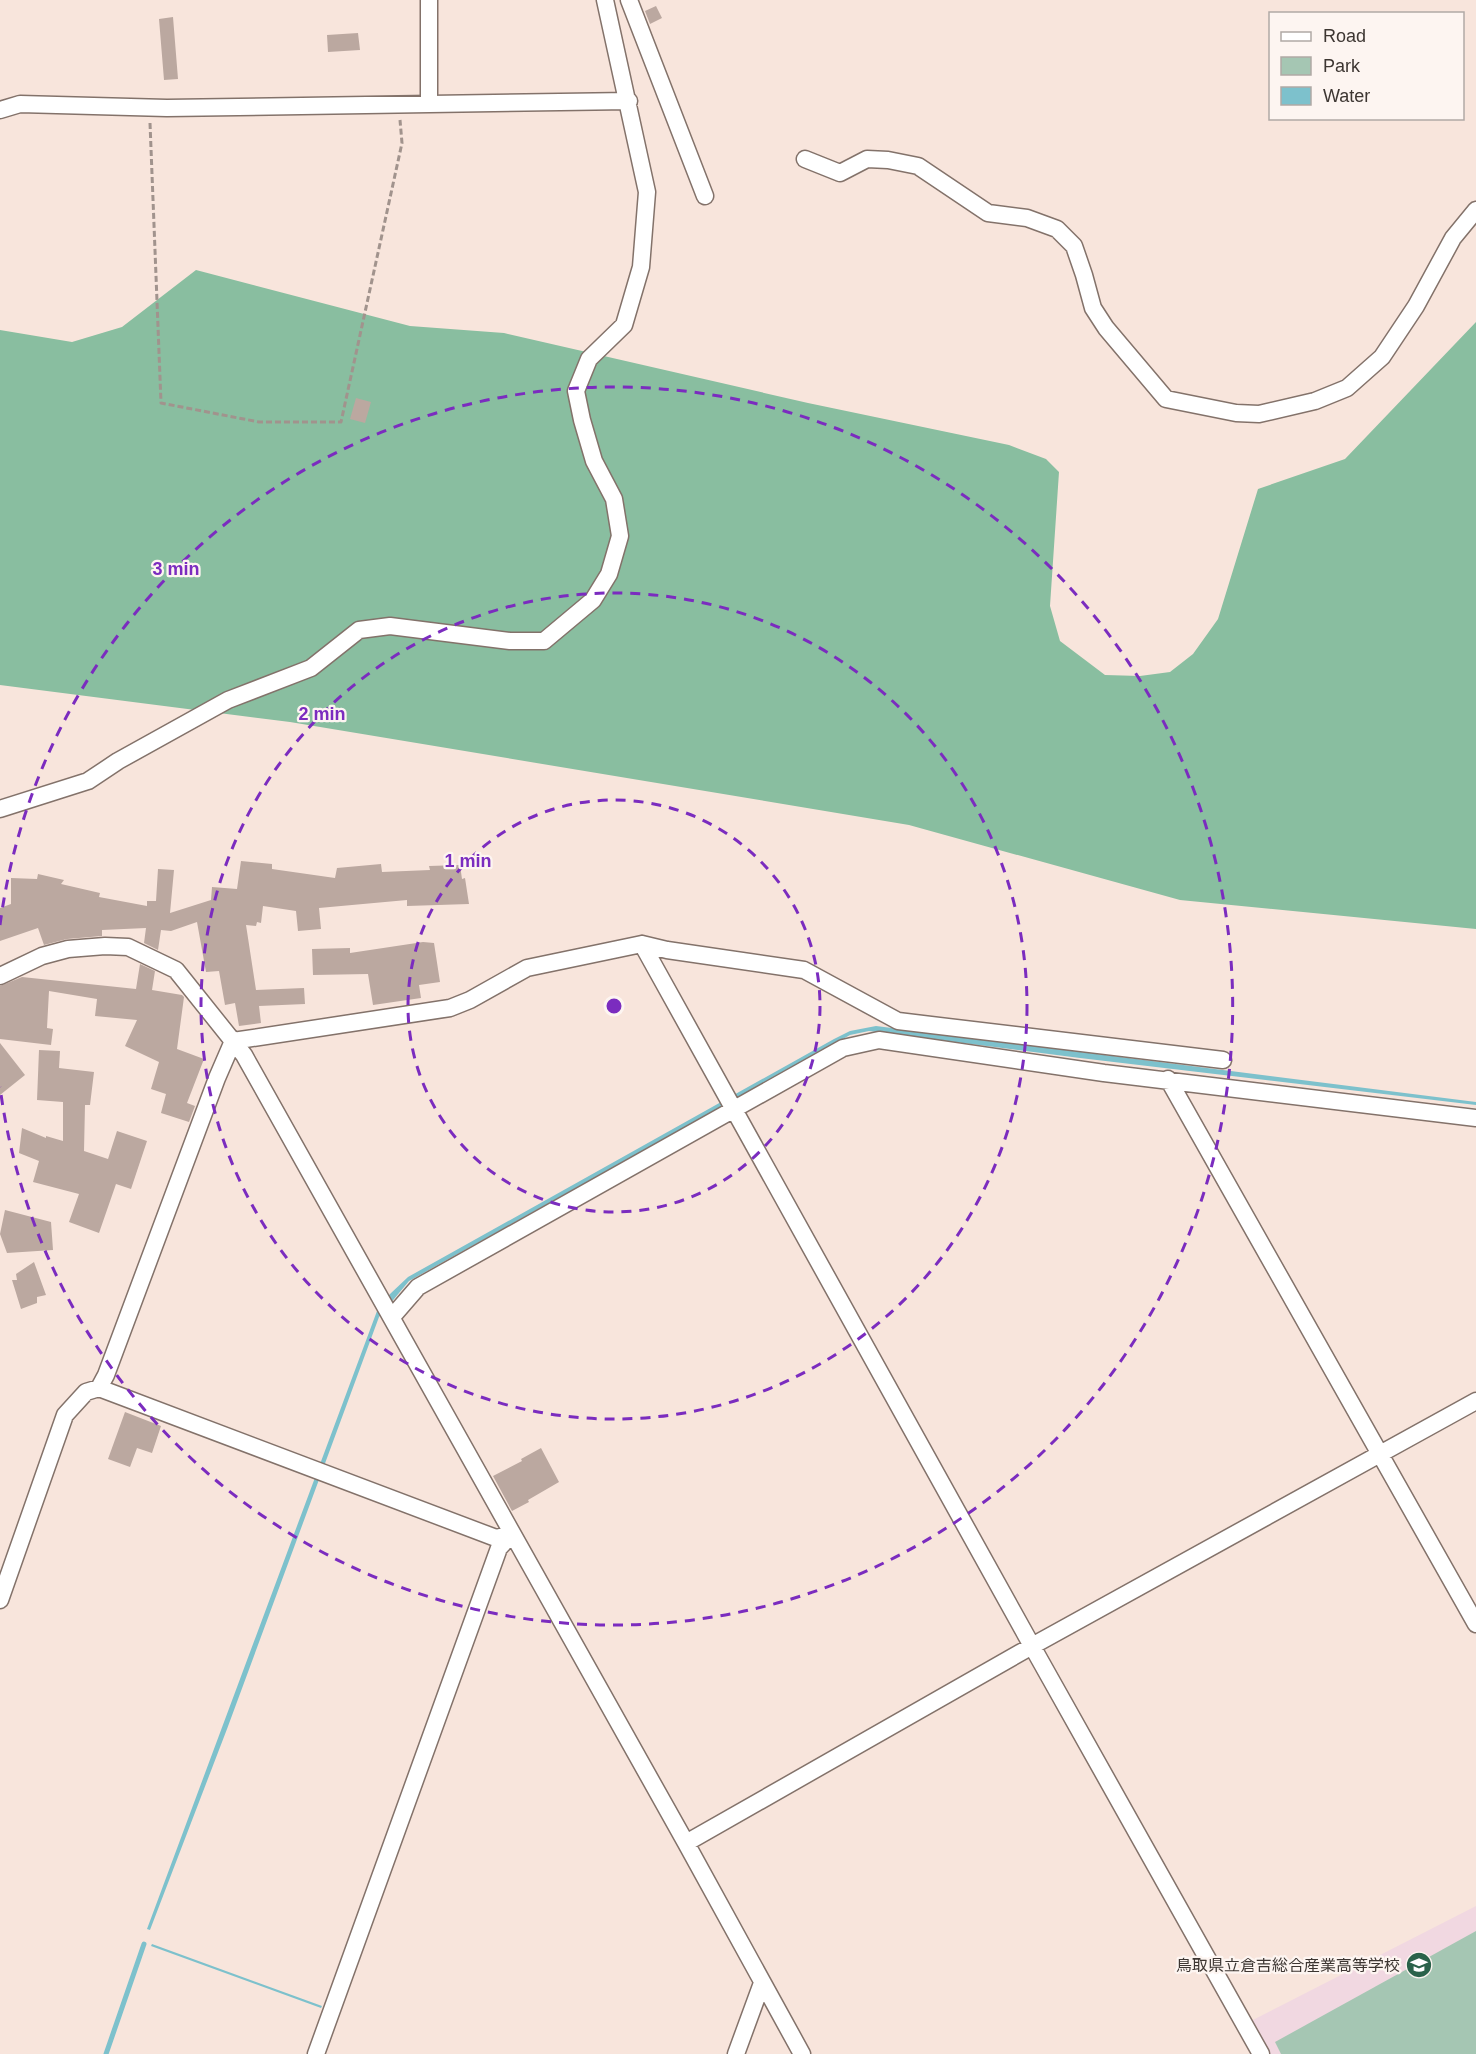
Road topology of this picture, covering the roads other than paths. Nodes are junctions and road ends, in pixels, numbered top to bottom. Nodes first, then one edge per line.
1 (429, 0) edge
2 (605, 0) edge
3 (629, 0) edge
4 (629, 101) junction
5 (429, 103) junction
6 (0, 110) edge
7 (805, 159) dead end
8 (705, 196) dead end
9 (1476, 210) edge
10 (0, 809) edge
11 (642, 944) junction
12 (0, 976) edge
13 (234, 1041) junction
14 (1223, 1060) dead end
15 (1168, 1079) junction
16 (734, 1109) junction
17 (1476, 1118) edge
18 (392, 1317) junction
19 (99, 1388) junction
20 (1476, 1401) edge
21 (1380, 1454) junction
22 (512, 1534) junction
23 (0, 1600) edge
24 (1476, 1624) edge
25 (1032, 1646) junction
26 (686, 1843) junction
27 (762, 1983) junction
28 (316, 2054) edge
29 (736, 2054) edge
30 (801, 2054) edge
31 (1261, 2054) edge

1 - 5 street
2 - 4 street
3 - 8 street
4 - 5 street
4 - 10 street
5 - 6 street
7 - 9 street
11 - 13 street
11 - 14 street
11 - 16 street
12 - 13 street
13 - 18 street
13 - 19 street
15 - 16 street
15 - 17 street
15 - 21 street
16 - 18 street
16 - 25 street
18 - 22 street
19 - 22 street
19 - 23 street
20 - 21 street
21 - 24 street
21 - 25 street
22 - 26 street
22 - 28 street
25 - 26 street
25 - 31 street
26 - 27 street
27 - 29 street
27 - 30 street

